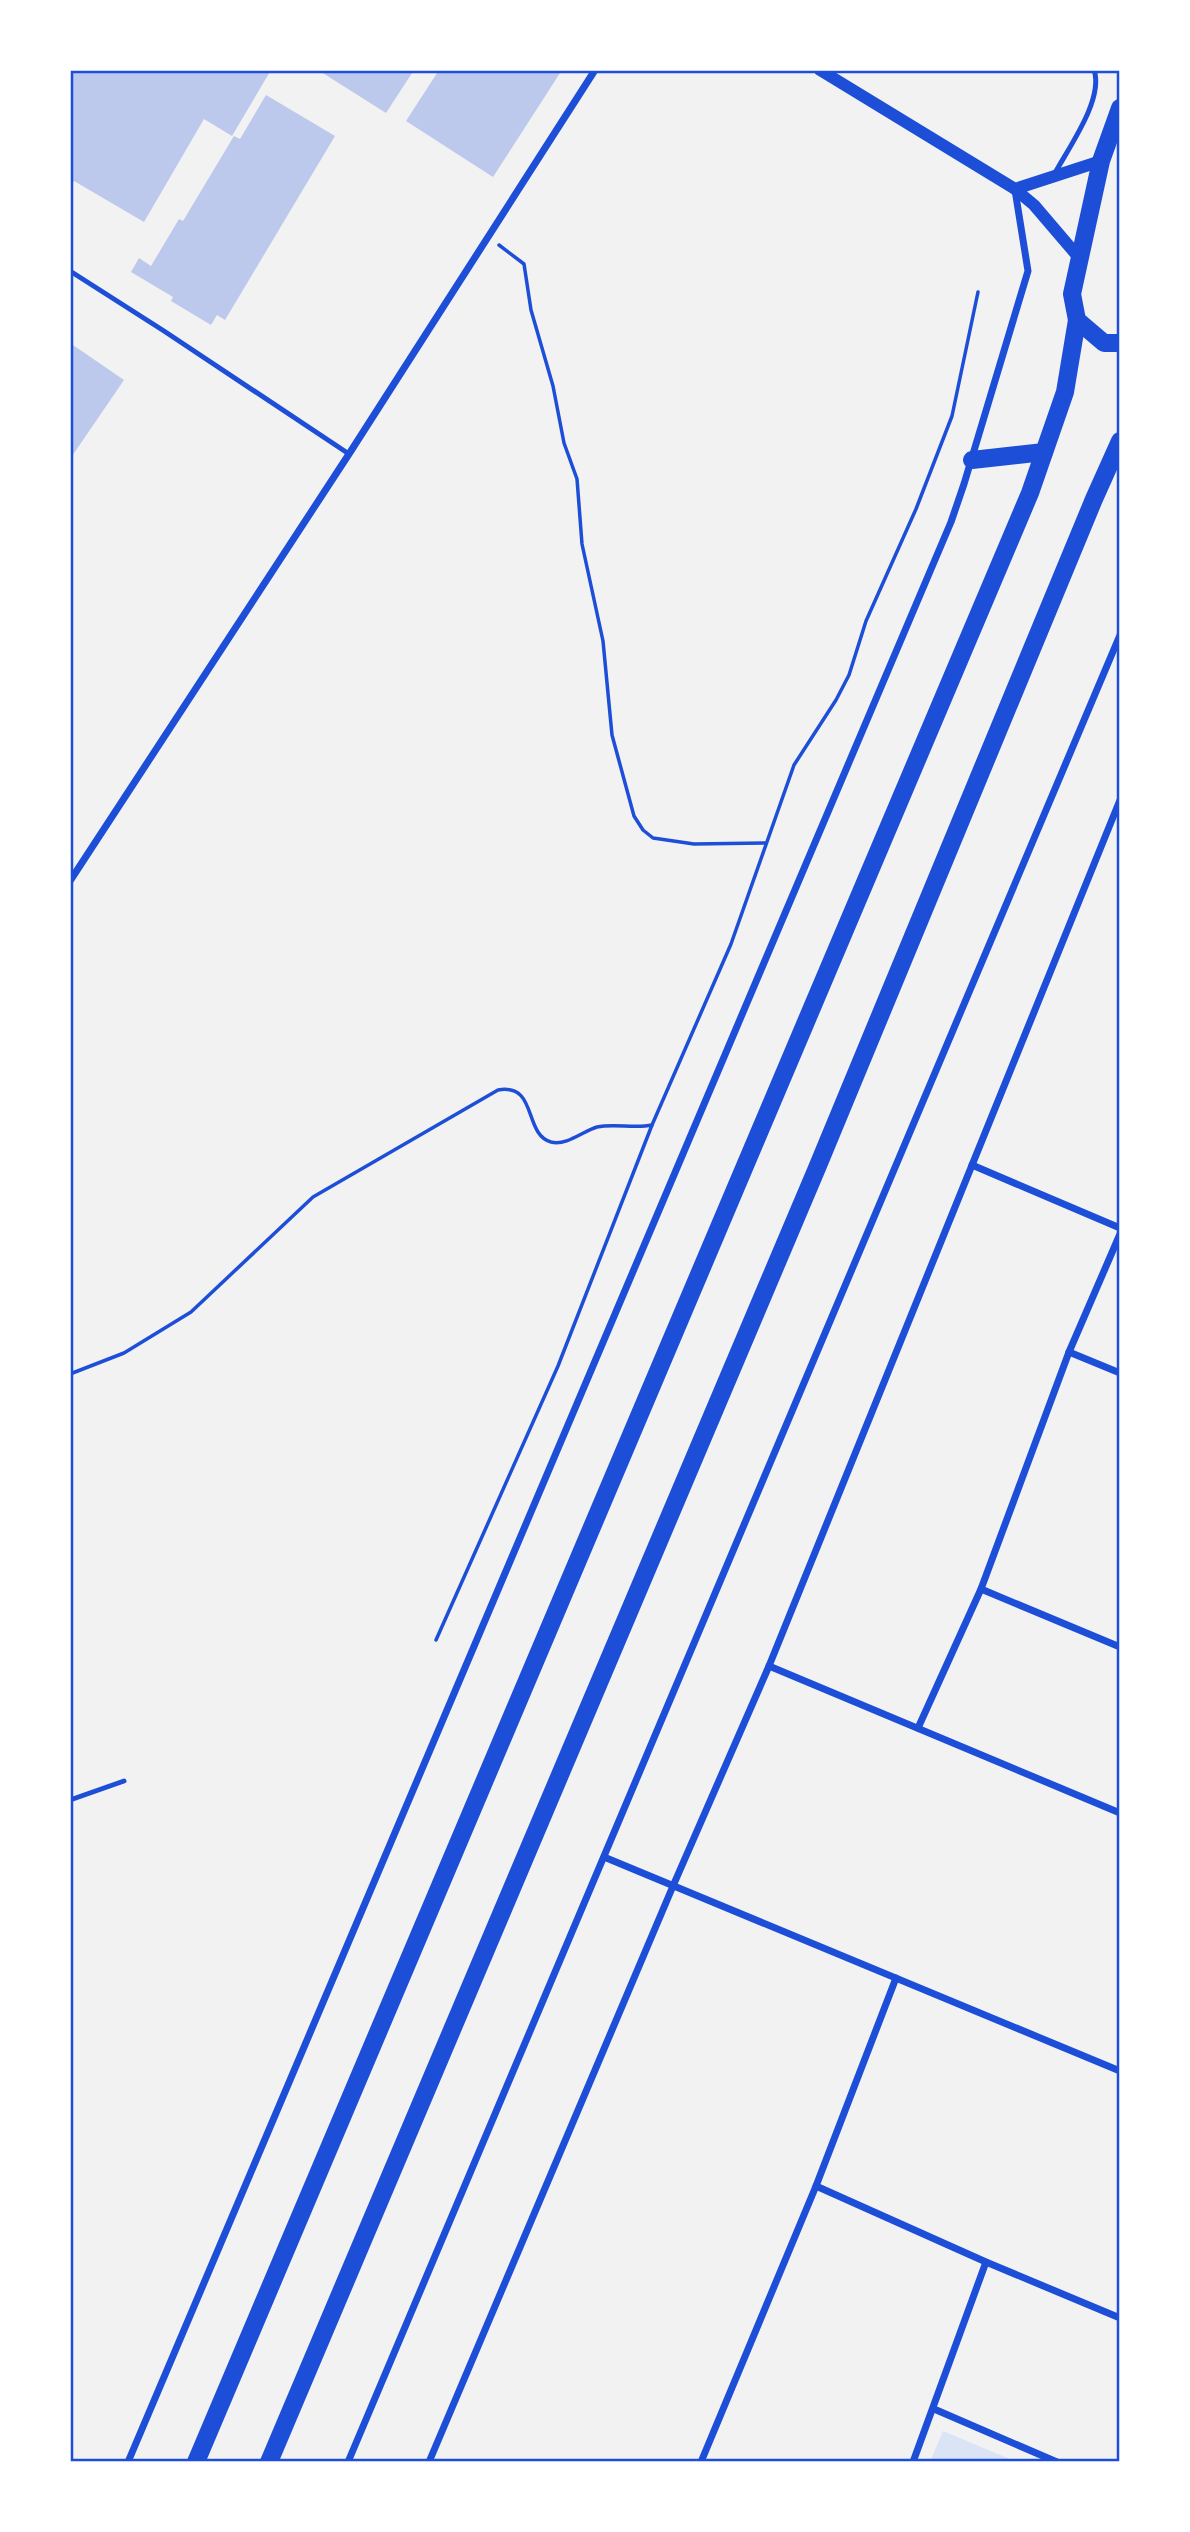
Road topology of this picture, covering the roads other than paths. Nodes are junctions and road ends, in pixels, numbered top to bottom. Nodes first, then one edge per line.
1 (595, 70) edge
2 (820, 70) edge
3 (1094, 70) edge
4 (1120, 108) edge
5 (1101, 161) junction
6 (1051, 178) junction
7 (1015, 189) junction
8 (1081, 260) junction
9 (70, 271) edge
10 (1077, 320) junction
11 (1120, 343) edge
12 (1120, 441) edge
13 (1044, 452) junction
14 (349, 454) junction
15 (972, 460) junction
16 (1120, 635) edge
17 (1120, 800) edge
18 (70, 881) edge
19 (972, 1165) junction
20 (1120, 1228) edge
21 (1120, 1234) edge
22 (1069, 1352) junction
23 (1120, 1373) edge
24 (981, 1590) junction
25 (1120, 1647) edge
26 (769, 1667) junction
27 (918, 1728) junction
28 (124, 1781) dead end
29 (70, 1800) edge
30 (1120, 1813) edge
31 (604, 1857) junction
32 (673, 1886) junction
33 (895, 1978) junction
34 (1120, 2071) edge
35 (816, 2186) junction
36 (986, 2262) junction
37 (1120, 2318) edge
38 (934, 2409) junction
39 (128, 2462) edge
40 (196, 2462) edge
41 (269, 2462) edge
42 (348, 2462) edge
43 (429, 2462) edge
44 (701, 2462) edge
45 (913, 2462) edge
46 (1057, 2462) edge

1 - 14 street
2 - 7 street
3 - 6 lane
4 - 5 main road
5 - 6 street
5 - 8 main road
6 - 7 street
7 - 8 street
7 - 15 street
8 - 10 main road
9 - 14 lane
10 - 11 main road
10 - 13 main road
12 - 41 main road
13 - 15 main road
13 - 40 main road
14 - 18 street
15 - 39 street
16 - 31 street
17 - 19 street
19 - 20 street
19 - 26 street
21 - 22 street
22 - 23 street
22 - 24 street
24 - 25 street
24 - 27 street
26 - 27 street
26 - 32 street
27 - 30 street
28 - 29 lane
31 - 32 street
31 - 42 street
32 - 33 street
32 - 43 street
33 - 34 street
33 - 35 street
35 - 36 street
35 - 44 street
36 - 37 street
36 - 38 street
38 - 45 street
38 - 46 street

